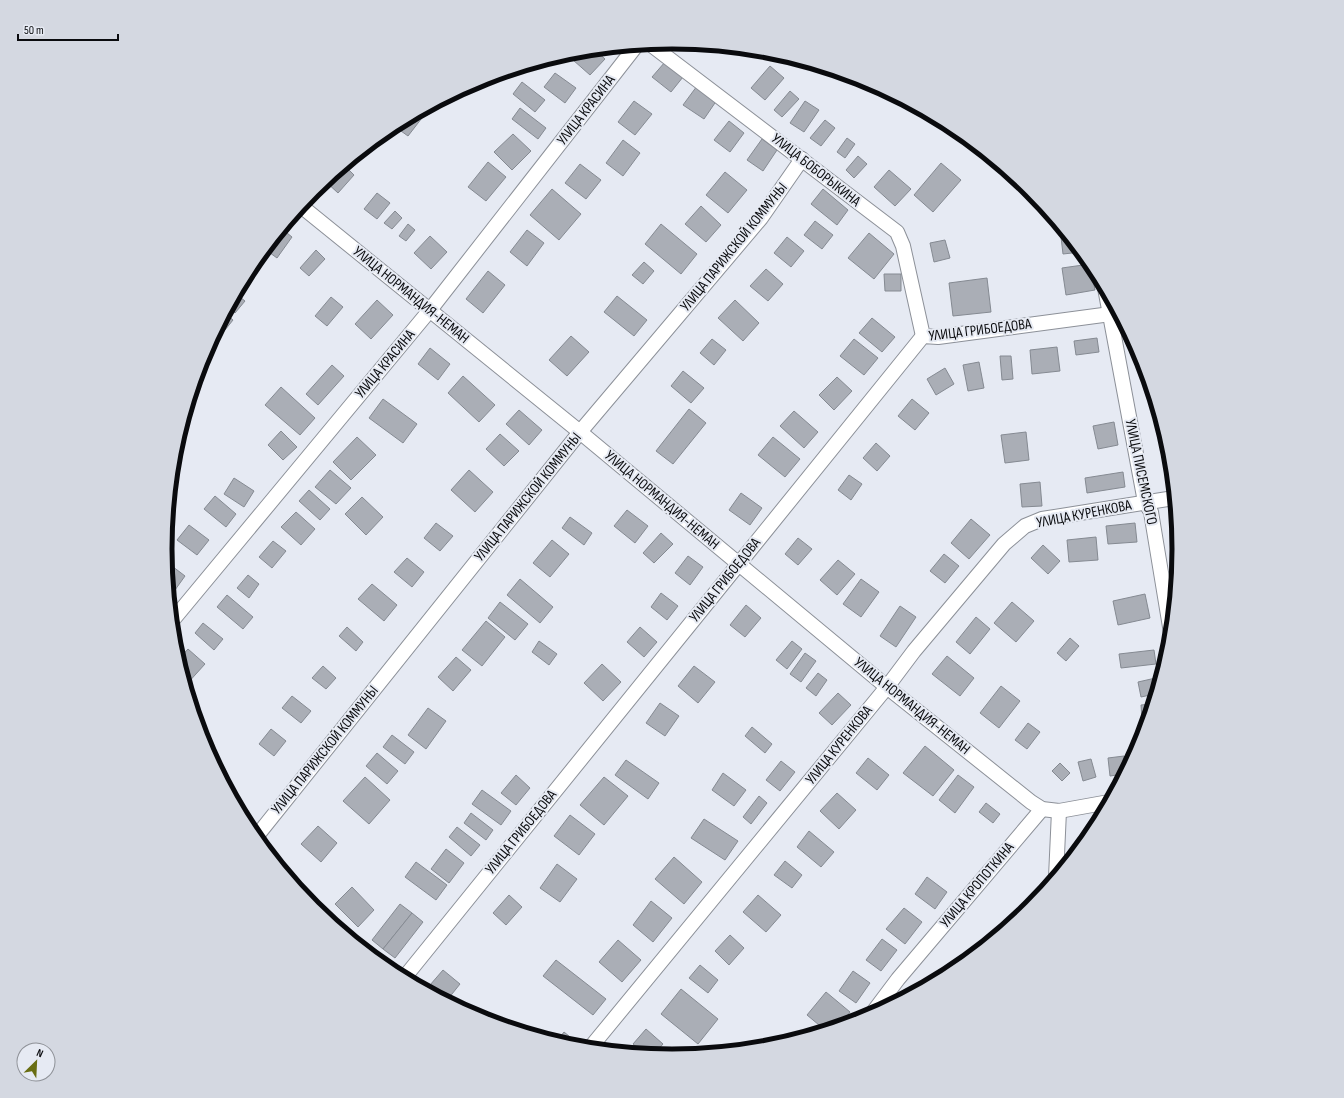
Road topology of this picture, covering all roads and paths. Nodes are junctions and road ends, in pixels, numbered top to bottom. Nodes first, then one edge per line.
1 (657, 49) edge
2 (632, 51) edge
3 (802, 160) junction
4 (305, 209) edge
5 (430, 310) junction
6 (1113, 314) edge
7 (1115, 318) edge
8 (923, 336) junction
9 (580, 432) junction
10 (1169, 499) edge
11 (1145, 502) junction
12 (738, 564) junction
13 (1168, 615) edge
14 (176, 616) edge
15 (887, 687) junction
16 (1102, 803) edge
17 (1042, 809) junction
18 (1059, 811) junction
19 (260, 832) edge
20 (1056, 869) edge
21 (408, 973) edge
22 (880, 1003) edge
23 (594, 1043) edge

1 - 3 street, УЛИЦА БОБОРЫКИНА
2 - 5 street, УЛИЦА КРАСИНА
3 - 8 street, УЛИЦА БОБОРЫКИНА
3 - 9 street, УЛИЦА ПАРИЖСКОЙ КОММУНЫ
4 - 5 street, УЛИЦА НОРМАНДИЯ-НЕМАН
5 - 9 street, УЛИЦА НОРМАНДИЯ-НЕМАН
5 - 14 street, УЛИЦА КРАСИНА
6 - 8 street, УЛИЦА ГРИБОЕДОВА
7 - 11 street, УЛИЦА ПИСЕМСКОГО
8 - 12 street, УЛИЦА ГРИБОЕДОВА
9 - 12 street, УЛИЦА НОРМАНДИЯ-НЕМАН
9 - 19 street, УЛИЦА ПАРИЖСКОЙ КОММУНЫ
10 - 11 street, УЛИЦА КУРЕНКОВА
11 - 13 street, УЛИЦА ПИСЕМСКОГО
11 - 15 street, УЛИЦА КУРЕНКОВА
12 - 15 street, УЛИЦА НОРМАНДИЯ-НЕМАН
12 - 21 street, УЛИЦА ГРИБОЕДОВА
15 - 17 street, УЛИЦА НОРМАНДИЯ-НЕМАН
15 - 23 street, УЛИЦА КУРЕНКОВА
16 - 18 street
17 - 18 street
17 - 22 street, УЛИЦА КРОПОТКИНА
18 - 20 street

